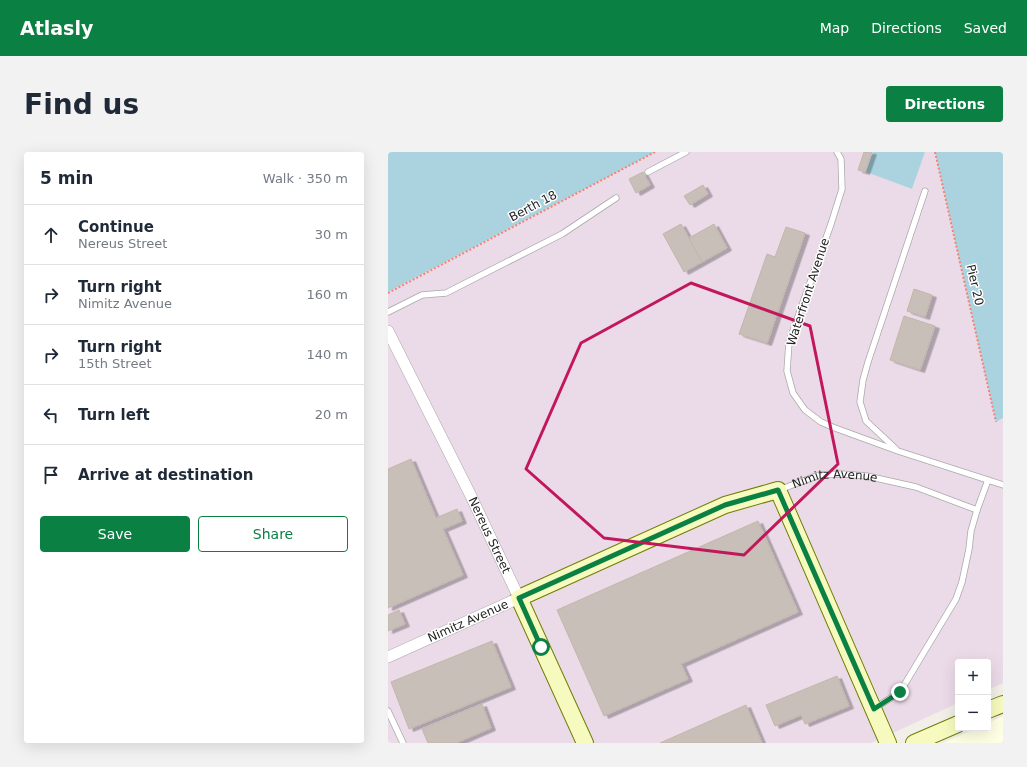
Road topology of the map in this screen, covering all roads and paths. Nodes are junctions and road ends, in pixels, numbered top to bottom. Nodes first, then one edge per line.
1 (655, 152) edge
2 (686, 152) edge
3 (837, 152) edge
4 (935, 152) edge
5 (648, 172) dead end
6 (925, 191) dead end
7 (616, 198) dead end
8 (388, 293) edge
9 (388, 312) edge
10 (388, 331) edge
11 (996, 422) dead end
12 (898, 451) junction
13 (988, 480) junction
14 (1003, 485) edge
15 (778, 490) junction
16 (977, 510) junction
17 (519, 598) junction
18 (388, 657) edge
19 (1003, 704) edge
20 (874, 709) junction
21 (991, 709) edge
22 (388, 710) edge
23 (955, 725) edge
24 (403, 743) edge
25 (585, 743) edge
26 (888, 743) edge
27 (914, 743) edge

1 - 8 path, Berth 18
2 - 5 lane
3 - 12 lane, Waterfront Avenue
4 - 11 path, Pier 20
6 - 12 lane
7 - 9 lane
10 - 17 street, Nereus Street
12 - 13 lane, Waterfront Avenue
13 - 14 lane, Waterfront Avenue
13 - 16 lane
15 - 16 lane, Nimitz Avenue
15 - 17 street, Nimitz Avenue
15 - 20 street
16 - 20 lane
17 - 18 street, Nimitz Avenue
17 - 25 street, Nereus Street
19 - 21 street
20 - 26 street
22 - 24 lane
23 - 27 street

